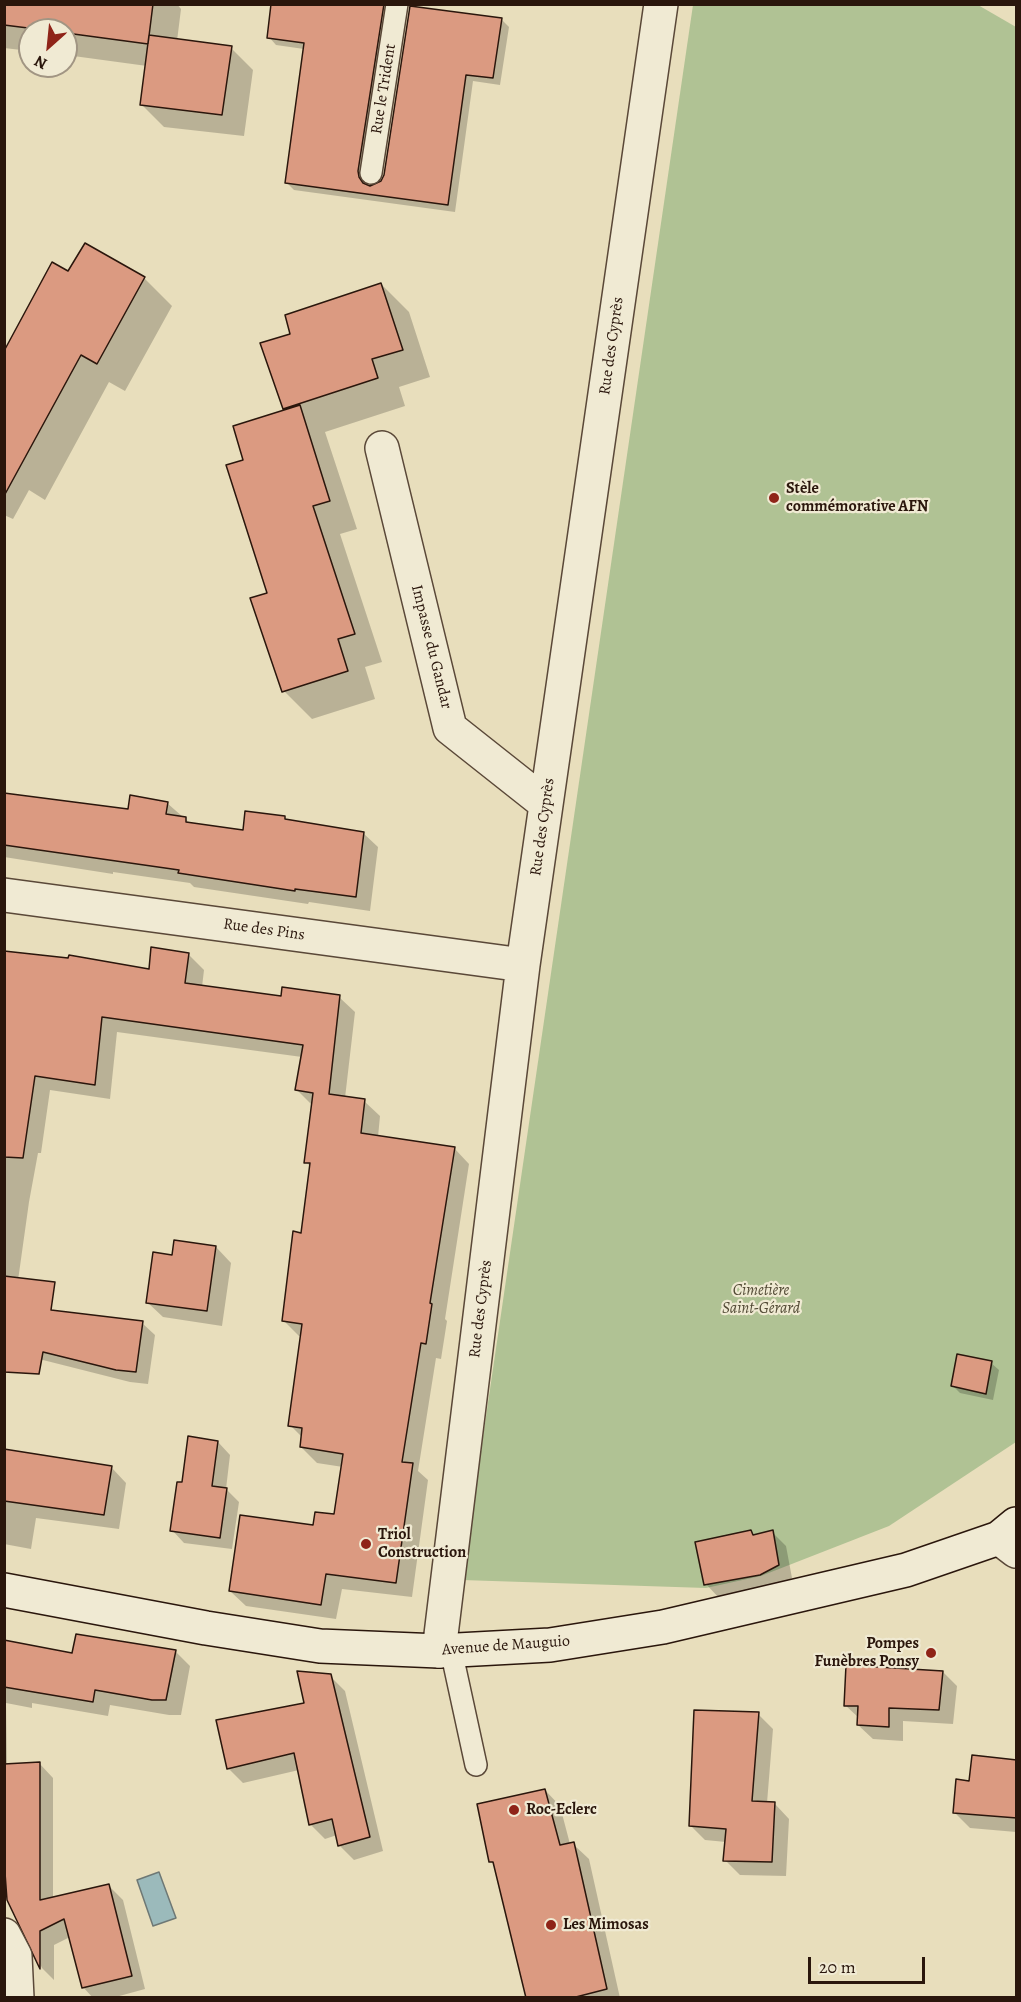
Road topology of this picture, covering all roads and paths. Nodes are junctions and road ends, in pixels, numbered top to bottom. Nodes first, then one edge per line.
1 (397, 4) edge
2 (661, 4) edge
3 (370, 173) dead end
4 (382, 448) dead end
5 (546, 804) junction
6 (4, 895) edge
7 (523, 965) junction
8 (1011, 1538) edge
9 (4, 1590) edge
10 (445, 1650) junction
11 (476, 1765) dead end
12 (4, 1935) edge
13 (17, 1998) edge

1 - 3 lane, Rue le Trident
2 - 5 street, Rue des Cyprès
4 - 5 street, Impasse du Gandar
5 - 7 street, Rue des Cyprès
6 - 7 street, Rue des Pins
7 - 10 street, Rue des Cyprès
8 - 10 street, Avenue de Mauguio
9 - 10 street, Avenue de Mauguio
10 - 11 lane
12 - 13 street

